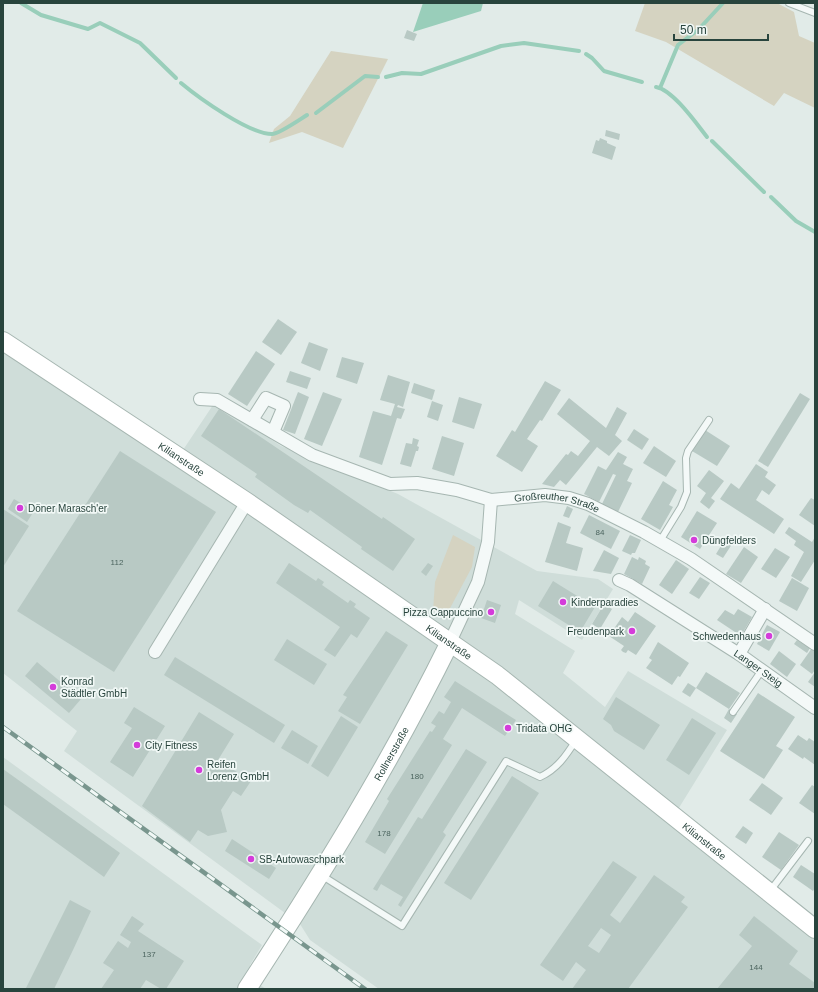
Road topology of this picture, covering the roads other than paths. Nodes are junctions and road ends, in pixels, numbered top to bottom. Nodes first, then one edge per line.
1 (789, 3) edge
2 (815, 13) edge
3 (3, 342) edge
4 (200, 399) dead end
5 (252, 420) junction
6 (709, 420) dead end
7 (273, 432) junction
8 (491, 500) junction
9 (247, 502) junction
10 (660, 541) junction
11 (619, 580) dead end
12 (765, 609) junction
13 (450, 642) junction
14 (815, 644) edge
15 (155, 652) dead end
16 (739, 654) junction
17 (762, 670) junction
18 (815, 708) edge
19 (733, 712) dead end
20 (576, 739) junction
21 (808, 841) dead end
22 (319, 874) junction
23 (769, 892) junction
24 (815, 929) edge
25 (247, 989) edge

1 - 2 lane
3 - 9 main road, Kilianstraße
4 - 5 street, Großreuther Straße
5 - 7 street, Großreuther Straße
5 - 7 street
6 - 10 lane
7 - 8 street, Großreuther Straße
8 - 10 street, Großreuther Straße
8 - 13 street, Rollnerstraße
9 - 13 main road, Kilianstraße
9 - 15 street
10 - 12 street, Großreuther Straße
11 - 16 street, Langer Steig
12 - 14 street, Großreuther Straße
12 - 16 street
13 - 20 main road, Kilianstraße
13 - 22 main road, Rollnerstraße
16 - 17 street, Langer Steig
17 - 18 street, Langer Steig
17 - 19 lane
20 - 22 lane
20 - 23 main road, Kilianstraße
21 - 23 lane
22 - 25 main road, Rollnerstraße
23 - 24 main road, Kilianstraße

